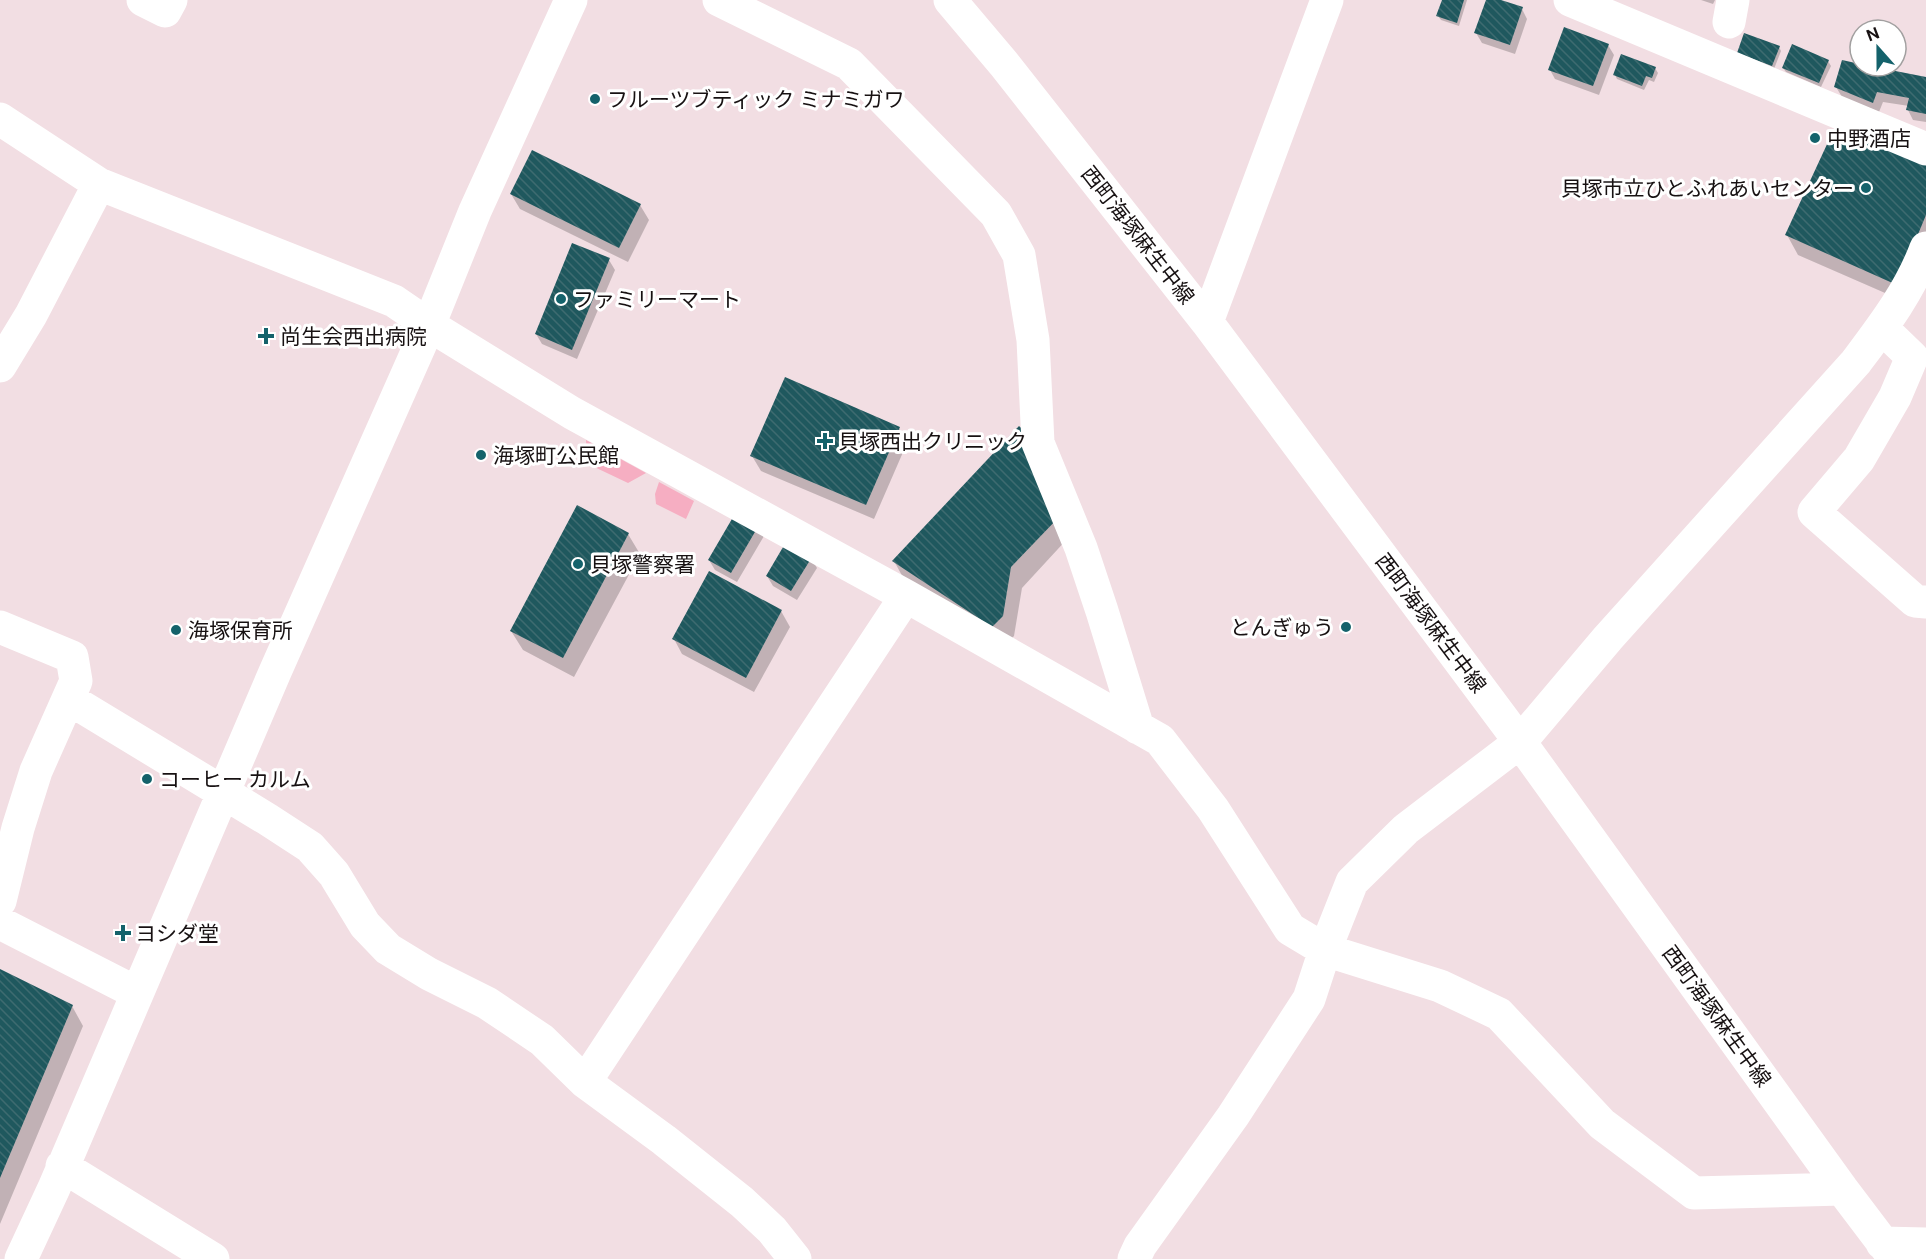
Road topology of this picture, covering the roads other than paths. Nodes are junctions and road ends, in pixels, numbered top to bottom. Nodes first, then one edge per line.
1 (143, 0) edge
2 (171, 0) edge
3 (571, 0) edge
4 (719, 0) edge
5 (950, 0) edge
6 (1327, 0) edge
7 (1570, 0) edge
8 (0, 119) edge
9 (1926, 149) edge
10 (99, 184) junction
11 (1926, 248) edge
12 (1207, 322) junction
13 (429, 325) junction
14 (1882, 328) junction
15 (0, 366) edge
16 (906, 596) junction
17 (1926, 602) edge
18 (0, 627) edge
19 (69, 699) junction
20 (1138, 728) junction
21 (1520, 742) junction
22 (224, 793) junction
23 (0, 901) edge
24 (0, 922) edge
25 (1325, 950) junction
26 (137, 993) junction
27 (585, 1082) junction
28 (62, 1166) junction
29 (1842, 1190) junction
30 (1926, 1244) edge
31 (1888, 1251) edge
32 (15, 1252) edge
33 (213, 1259) edge
34 (795, 1259) edge
35 (1134, 1259) edge

1 - 2 street
3 - 13 street
4 - 20 street
5 - 12 street, 西町海塚麻生中線
6 - 12 street
7 - 9 street
8 - 10 street
10 - 13 street
10 - 15 street
11 - 14 street
12 - 21 street, 西町海塚麻生中線
13 - 16 street
13 - 22 street
14 - 17 street
14 - 21 street
16 - 20 street
16 - 27 street
18 - 19 street
19 - 22 street
19 - 23 street
20 - 25 street
21 - 25 street
21 - 29 street, 西町海塚麻生中線
22 - 26 street
22 - 27 street
24 - 26 street
25 - 29 street
25 - 35 street
26 - 28 street
27 - 34 street
28 - 32 street
28 - 33 street
29 - 31 street, 西町海塚麻生中線
30 - 31 street

